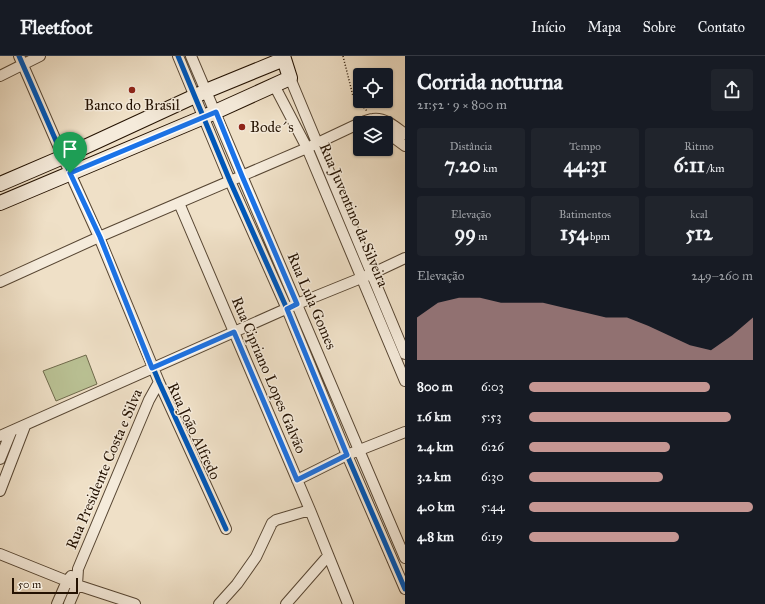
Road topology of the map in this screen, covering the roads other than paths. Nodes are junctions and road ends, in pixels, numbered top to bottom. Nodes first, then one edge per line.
1 (19, 56) edge
2 (40, 56) edge
3 (178, 56) edge
4 (191, 56) edge
5 (284, 57) edge
6 (23, 66) junction
7 (264, 67) junction
8 (0, 76) edge
9 (290, 78) junction
10 (274, 85) junction
11 (200, 94) junction
12 (210, 115) junction
13 (393, 126) edge
14 (353, 128) edge
15 (405, 134) edge
16 (393, 137) edge
17 (318, 143) junction
18 (405, 146) edge
19 (307, 148) junction
20 (63, 157) junction
21 (70, 173) junction
22 (22, 174) junction
23 (242, 176) junction
24 (230, 181) junction
25 (0, 184) edge
26 (30, 190) junction
27 (0, 203) edge
28 (179, 203) junction
29 (348, 214) junction
30 (337, 218) junction
31 (100, 237) junction
32 (405, 258) edge
33 (372, 274) junction
34 (361, 278) junction
35 (0, 282) edge
36 (297, 304) junction
37 (287, 309) junction
38 (234, 332) junction
39 (392, 350) junction
40 (404, 350) edge
41 (152, 368) junction
42 (405, 381) edge
43 (158, 382) junction
44 (330, 383) junction
45 (320, 388) junction
46 (25, 426) junction
47 (10, 432) junction
48 (405, 432) edge
49 (0, 436) edge
50 (359, 450) junction
51 (347, 455) junction
52 (0, 459) edge
53 (297, 480) junction
54 (0, 491) edge
55 (310, 510) junction
56 (386, 513) junction
57 (374, 518) junction
58 (226, 529) dead end
59 (0, 554) edge
60 (328, 556) junction
61 (405, 558) edge
62 (72, 582) junction
63 (405, 589) edge
64 (57, 604) edge
65 (69, 604) edge
66 (135, 604) edge
67 (219, 604) edge
68 (286, 604) edge
69 (348, 604) edge

1 - 6 street, Rua João Alfredo
2 - 6 street
3 - 11 street
4 - 11 street, Rua Lula Gomes
5 - 7 street
5 - 9 street, Rua Juventino da Silveira
6 - 8 street
6 - 20 street, Rua João Alfredo
7 - 10 street, Rua Juventino da Silveira
7 - 11 street
9 - 10 street
9 - 17 street, Rua Juventino da Silveira
10 - 12 street
10 - 19 street, Rua Juventino da Silveira
11 - 12 street, Rua Lula Gomes
11 - 20 street
12 - 21 street
12 - 23 street, Rua Lula Gomes
12 - 24 street, Rua Lula Gomes
13 - 15 street
14 - 17 street
16 - 18 street
17 - 19 street
17 - 29 street, Rua Juventino da Silveira
19 - 23 street
19 - 30 street, Rua Juventino da Silveira
20 - 21 street, Rua João Alfredo
20 - 22 street
21 - 26 street
21 - 31 street, Rua João Alfredo
22 - 25 street
22 - 26 street
23 - 24 street
23 - 36 street, Rua Lula Gomes
24 - 28 street
24 - 37 street, Rua Lula Gomes
26 - 27 street
28 - 31 street
28 - 38 street, Rua Cipriano Lopes Galvão
29 - 30 street
29 - 33 street, Rua Juventino da Silveira
30 - 34 street, Rua Juventino da Silveira
31 - 35 street
31 - 41 street, Rua João Alfredo
32 - 33 street
33 - 34 street
33 - 40 street, Rua Juventino da Silveira
34 - 36 street
34 - 39 street, Rua Juventino da Silveira
36 - 37 street
36 - 44 street, Rua Lula Gomes
37 - 38 street
37 - 45 street, Rua Lula Gomes
38 - 41 street
38 - 53 street, Rua Cipriano Lopes Galvão
39 - 40 street
39 - 42 street, Rua Juventino da Silveira
41 - 43 street, Rua João Alfredo
41 - 46 street
43 - 58 street, Rua João Alfredo
43 - 62 street, Rua Presidente Costa e Silva
44 - 45 street
44 - 50 street, Rua Lula Gomes
45 - 51 street, Rua Lula Gomes
46 - 47 street
46 - 54 street
47 - 49 street
47 - 52 street
48 - 50 street
50 - 51 street
50 - 56 street, Rua Lula Gomes
51 - 53 street
51 - 57 street, Rua Lula Gomes
53 - 55 street, Rua Cipriano Lopes Galvão
55 - 60 street, Rua Cipriano Lopes Galvão
55 - 67 street
56 - 57 street
56 - 61 street, Rua Lula Gomes
57 - 63 street, Rua Lula Gomes
59 - 62 street
60 - 68 street
60 - 69 street, Rua Cipriano Lopes Galvão
62 - 64 street, Rua Presidente Costa e Silva
62 - 65 street, Rua Presidente Costa e Silva
62 - 66 street

